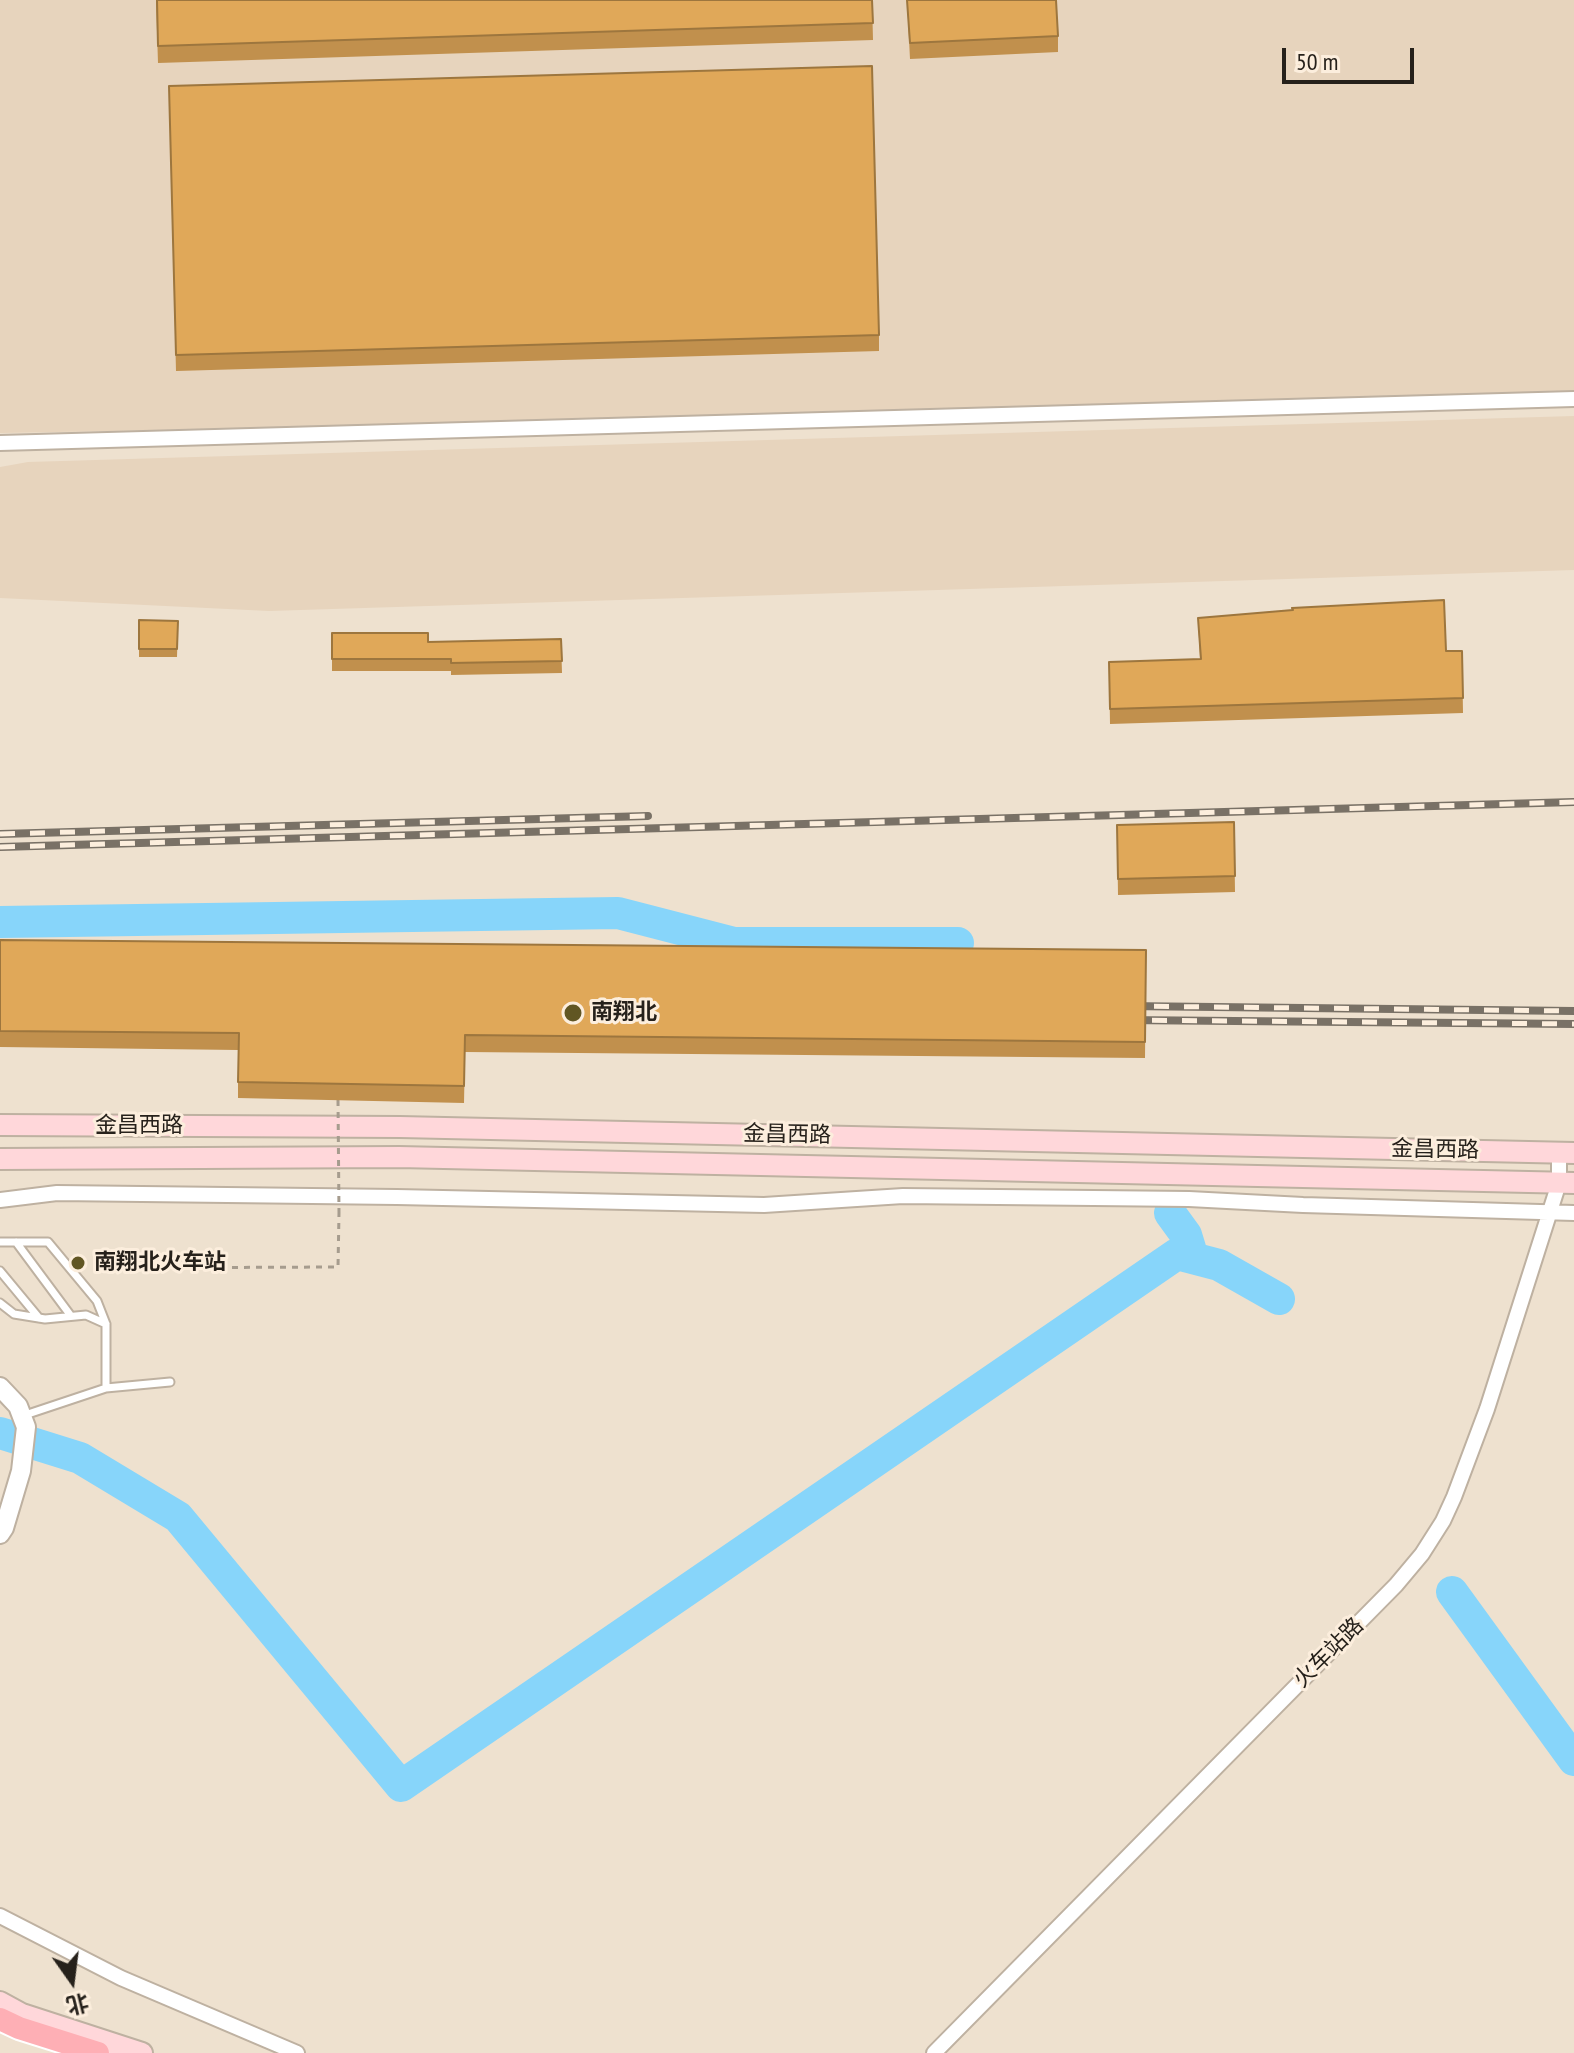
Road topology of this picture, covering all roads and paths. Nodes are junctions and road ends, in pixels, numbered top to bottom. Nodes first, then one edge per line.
1 (1574, 399) edge
2 (0, 443) edge
3 (338, 1100) edge
4 (0, 1125) edge
5 (1566, 1153) edge
6 (0, 1159) edge
7 (1566, 1183) edge
8 (0, 1200) edge
9 (1549, 1212) junction
10 (1574, 1213) edge
11 (0, 1242) edge
12 (16, 1242) junction
13 (100, 1268) dead end
14 (0, 1271) edge
15 (0, 1303) edge
16 (71, 1316) junction
17 (39, 1318) junction
18 (106, 1324) junction
19 (170, 1382) dead end
20 (0, 1387) edge
21 (106, 1388) junction
22 (24, 1421) junction
23 (0, 1534) edge
24 (0, 1916) edge
25 (0, 2002) edge
26 (0, 2019) edge
27 (98, 2053) edge
28 (142, 2053) edge
29 (297, 2053) edge
30 (934, 2053) edge

1 - 2 street
3 - 13 path, bridge
4 - 5 main road, 金昌西路
5 - 7 street, 火车站路
6 - 7 main road, 金昌西路
7 - 9 street, 火车站路
8 - 9 street
9 - 10 street
9 - 30 street, 火车站路
11 - 12 lane
12 - 16 lane
12 - 18 lane
14 - 17 lane
15 - 17 lane
16 - 17 lane
16 - 18 lane
18 - 21 lane
19 - 21 lane
20 - 22 street
21 - 22 lane
22 - 23 street
24 - 29 street
25 - 28 main road
26 - 27 main road

